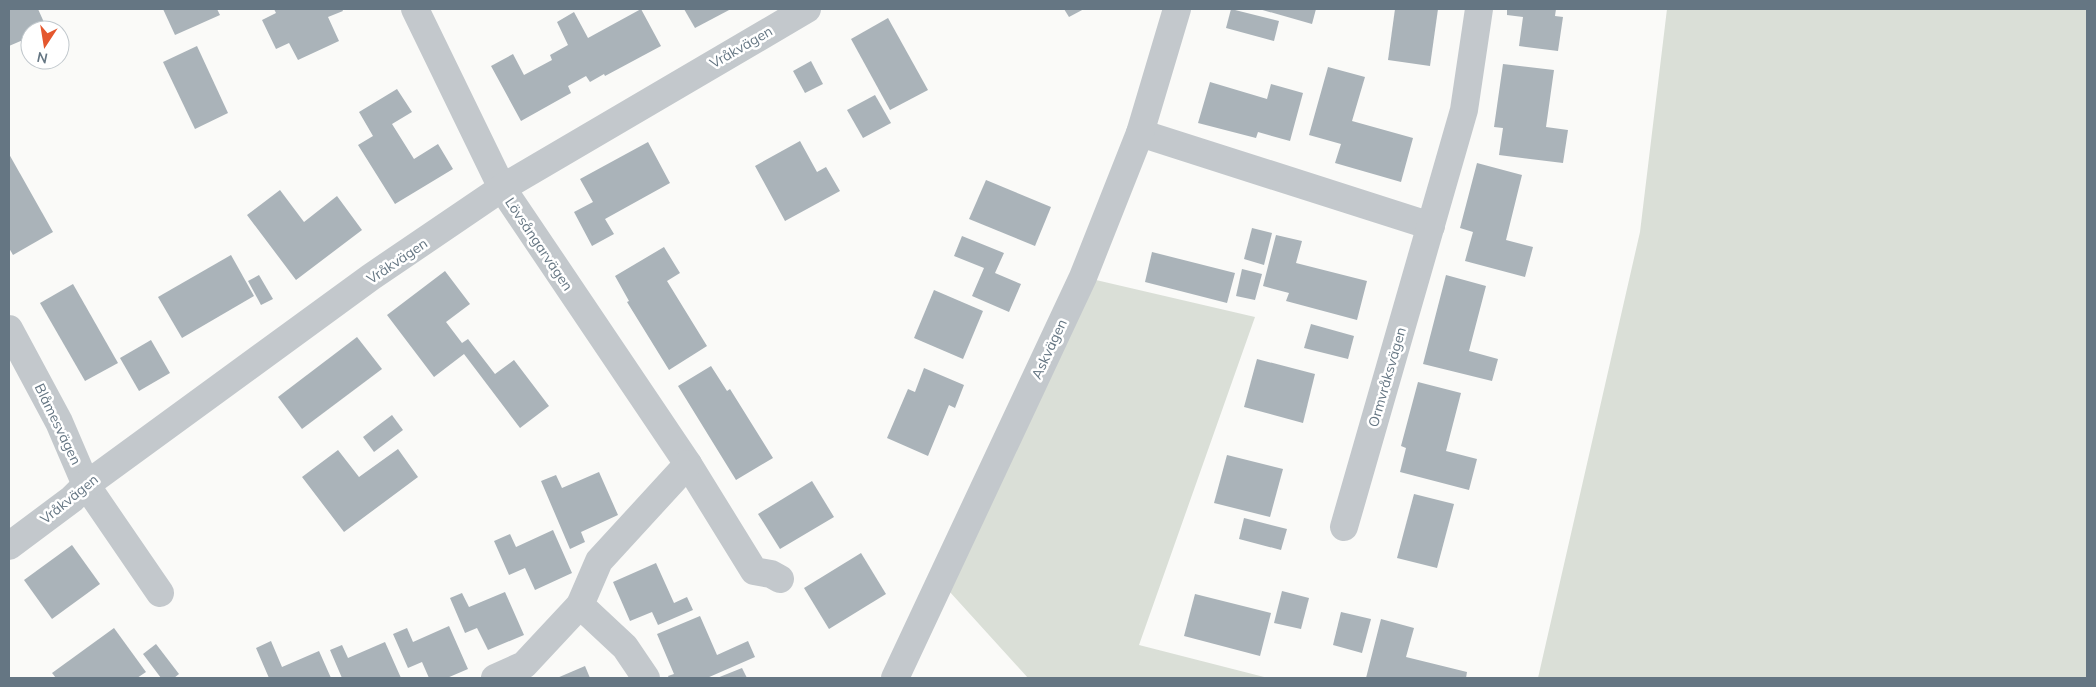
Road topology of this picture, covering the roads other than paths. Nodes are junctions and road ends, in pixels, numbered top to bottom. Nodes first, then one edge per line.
1 (416, 9) edge
2 (807, 9) edge
3 (1177, 9) edge
4 (1479, 9) edge
5 (1140, 133) junction
6 (502, 188) junction
7 (1431, 226) junction
8 (9, 329) edge
9 (688, 464) junction
10 (86, 484) junction
11 (1344, 527) dead end
12 (9, 546) edge
13 (780, 579) dead end
14 (160, 593) dead end
15 (580, 605) junction
16 (495, 678) edge
17 (646, 678) edge
18 (895, 678) edge

1 - 6 street, Lövsångarvägen
2 - 6 street, Vråkvägen
3 - 5 street, Askvägen
4 - 7 street, Ormvråksvägen
5 - 7 street
5 - 18 street, Askvägen
6 - 9 street, Lövsångarvägen
6 - 10 street, Vråkvägen
7 - 11 street, Ormvråksvägen
8 - 10 street, Blåmesvägen
9 - 13 street, Lövsångarvägen
9 - 15 street
10 - 12 street, Vråkvägen
10 - 14 street, Blåmesvägen
15 - 16 street
15 - 17 street

